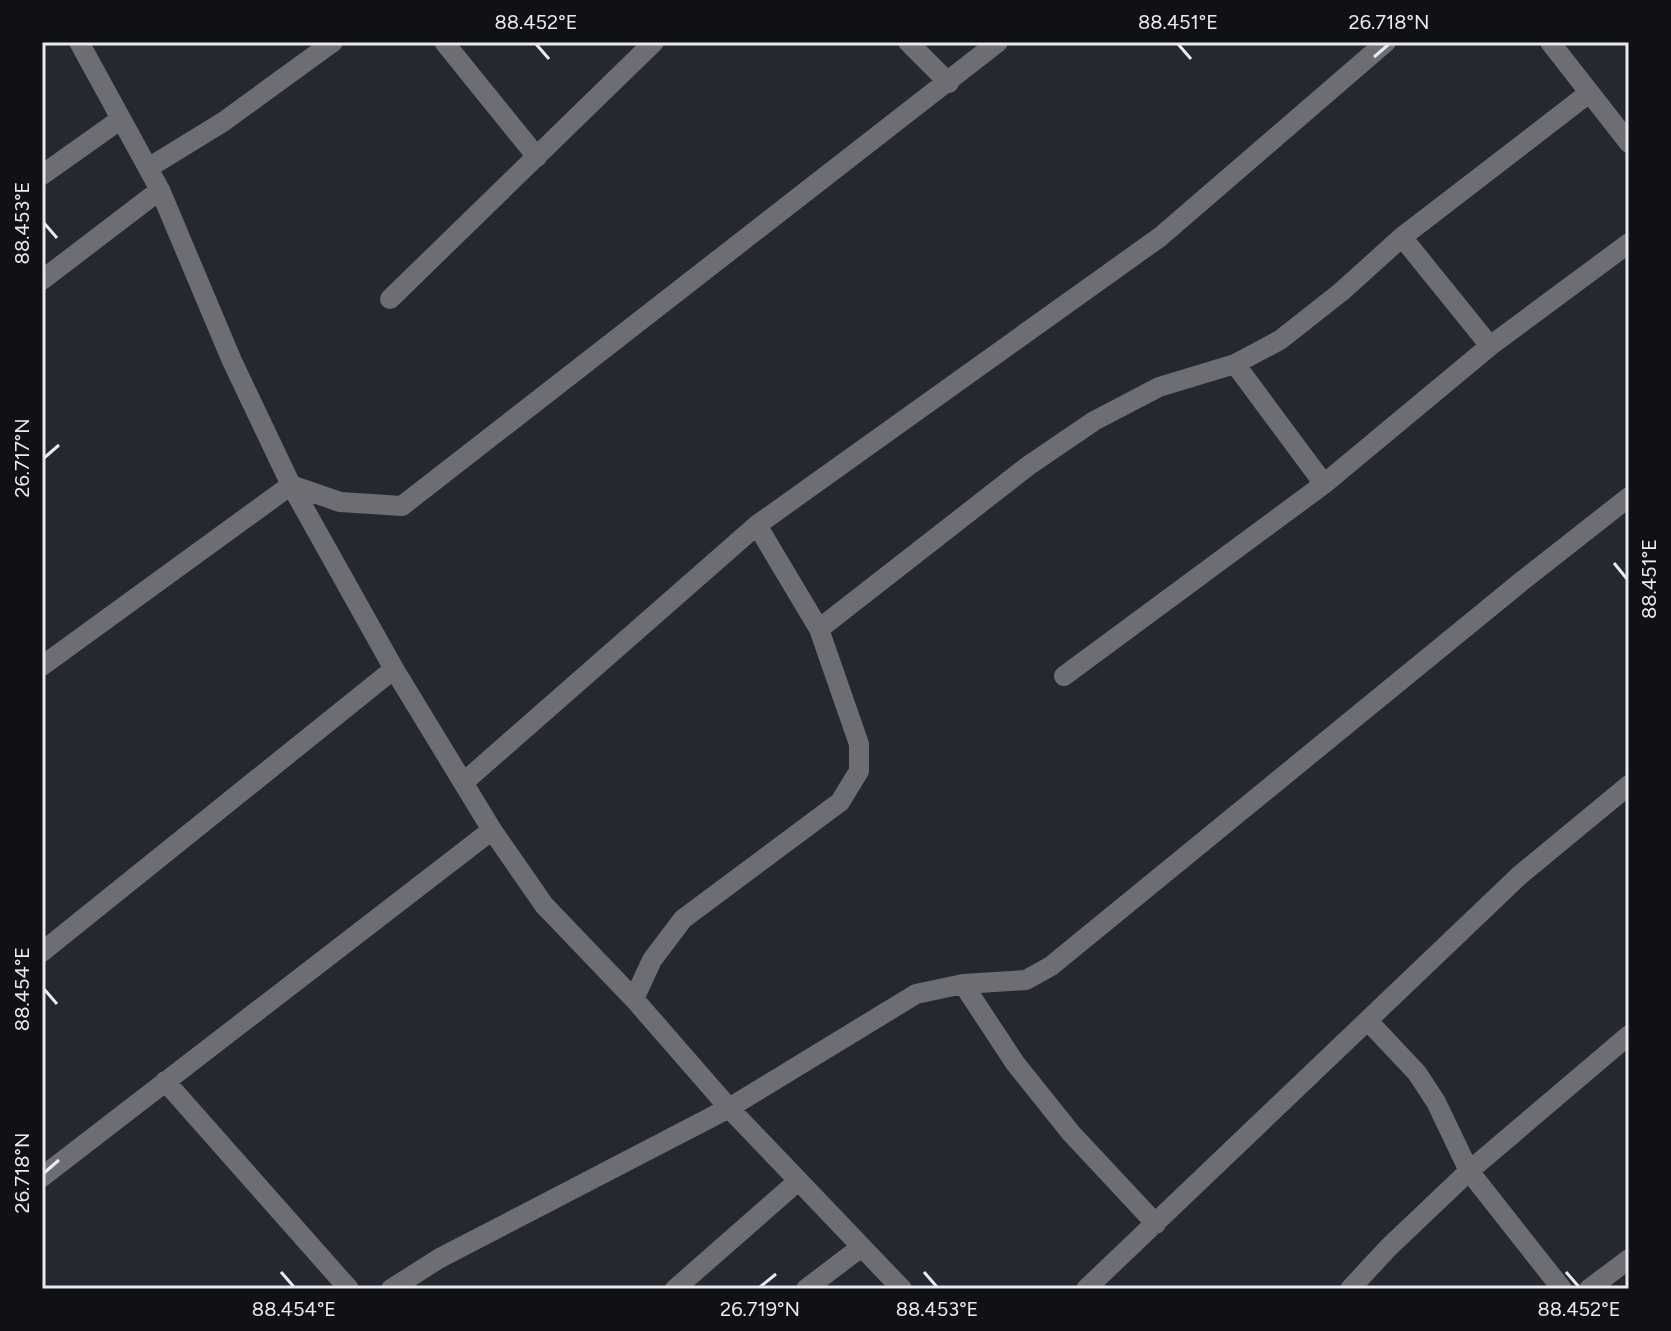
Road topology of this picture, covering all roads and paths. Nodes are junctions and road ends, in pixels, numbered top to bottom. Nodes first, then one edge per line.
1 (79, 42) edge
2 (333, 42) edge
3 (444, 42) edge
4 (654, 42) edge
5 (908, 42) edge
6 (998, 42) edge
7 (1386, 42) edge
8 (1550, 42) edge
9 (949, 83) junction
10 (1589, 93) junction
11 (121, 119) junction
12 (1629, 143) edge
13 (537, 157) junction
14 (148, 168) junction
15 (42, 175) edge
16 (160, 190) junction
17 (1402, 237) junction
18 (1629, 243) edge
19 (42, 280) edge
20 (390, 299) dead end
21 (1490, 346) junction
22 (1235, 364) junction
23 (1324, 484) junction
24 (291, 485) junction
25 (1629, 497) edge
26 (757, 525) junction
27 (819, 629) junction
28 (42, 666) edge
29 (394, 669) junction
30 (1064, 676) dead end
31 (464, 782) junction
32 (1629, 785) edge
33 (492, 830) junction
34 (42, 952) edge
35 (963, 984) junction
36 (634, 999) junction
37 (1368, 1021) junction
38 (1629, 1035) edge
39 (165, 1081) junction
40 (729, 1108) junction
41 (1469, 1171) junction
42 (42, 1177) edge
43 (798, 1181) junction
44 (1156, 1224) junction
45 (860, 1248) junction
46 (1629, 1259) edge
47 (349, 1289) edge
48 (391, 1289) edge
49 (675, 1289) edge
50 (806, 1289) edge
51 (902, 1289) edge
52 (1086, 1289) edge
53 (1350, 1289) edge
54 (1562, 1289) edge
55 (1589, 1289) edge

1 - 11 street
2 - 14 street
3 - 13 street
4 - 13 street
5 - 9 street
6 - 9 street
7 - 26 street
8 - 10 street
9 - 24 street
10 - 12 street
10 - 17 street
11 - 14 street
11 - 15 street
13 - 20 street
14 - 16 street
16 - 19 street
16 - 24 street
17 - 21 street
17 - 22 street
18 - 21 street
21 - 23 street
22 - 23 street
22 - 27 street
23 - 30 street
24 - 28 street
24 - 29 street
25 - 35 street
26 - 27 street
26 - 31 street
27 - 36 street
29 - 31 street
29 - 34 street
31 - 33 street
32 - 37 street
33 - 36 street
33 - 39 street
35 - 40 street
35 - 44 street
36 - 40 street
37 - 41 street
37 - 44 street
38 - 41 street
39 - 42 street
39 - 47 street
40 - 43 street
40 - 48 street
41 - 53 street
41 - 54 street
43 - 45 street
43 - 49 street
44 - 52 street
45 - 50 street
45 - 51 street
46 - 55 street

